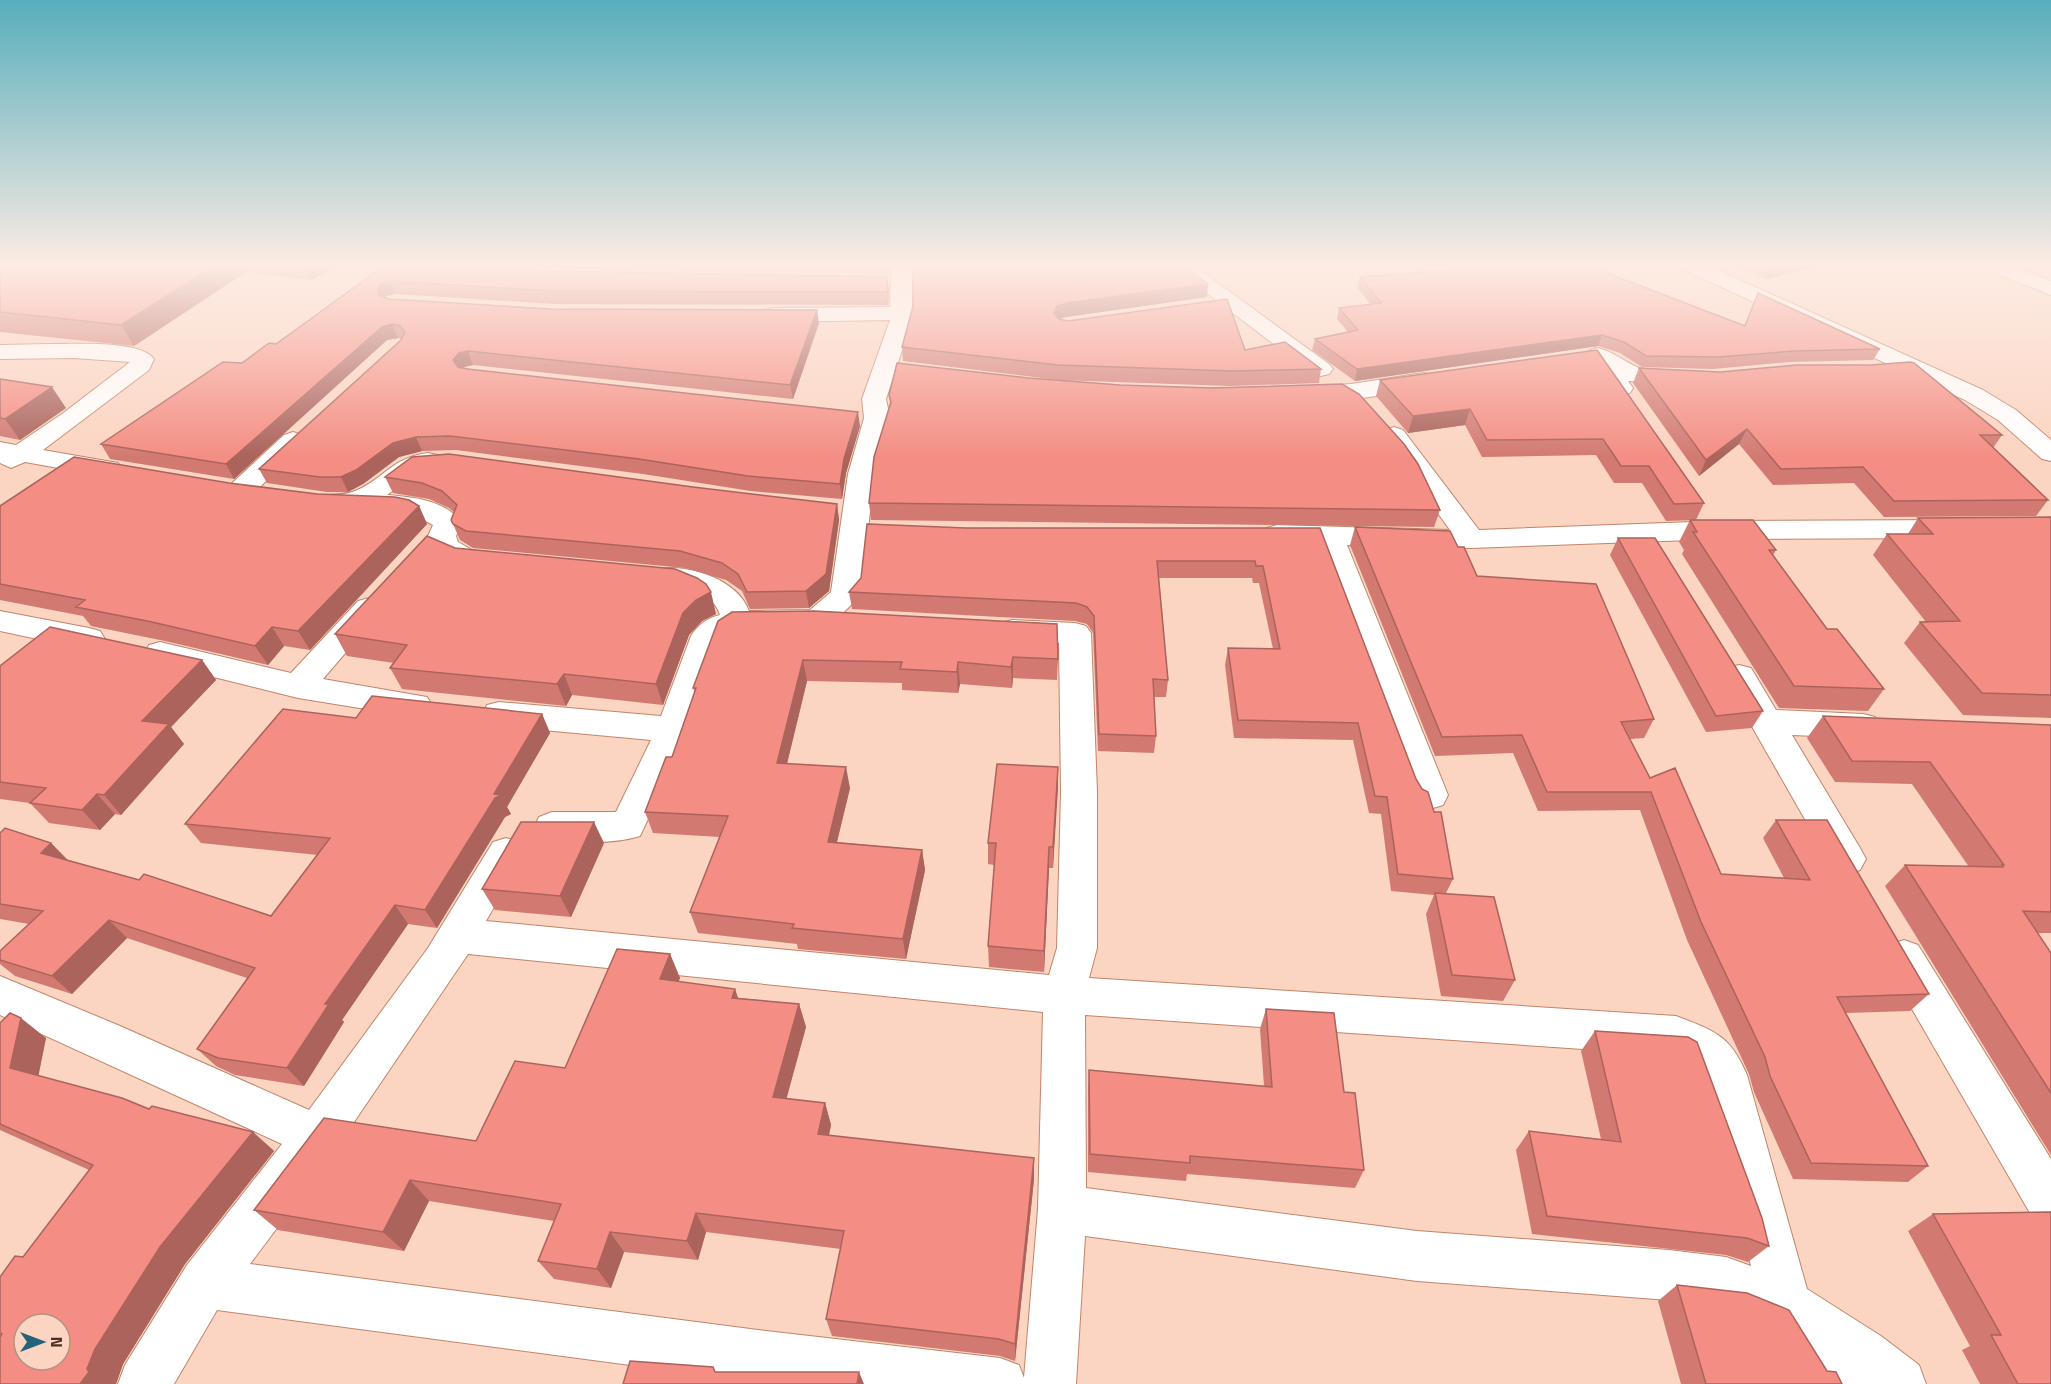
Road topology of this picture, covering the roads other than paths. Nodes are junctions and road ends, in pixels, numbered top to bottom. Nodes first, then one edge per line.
1 (900, 328) edge
2 (1254, 328) edge
3 (1826, 328) edge
4 (0, 352) edge
5 (1862, 371) edge
6 (1920, 371) junction
7 (1445, 377) edge
8 (1702, 378) edge
9 (1351, 391) junction
10 (1285, 393) edge
11 (1632, 403) edge
12 (309, 425) edge
13 (2051, 453) edge
14 (7, 457) edge
15 (456, 460) edge
16 (129, 472) edge
17 (354, 502) junction
18 (448, 523) junction
19 (1985, 528) edge
20 (1247, 534) edge
21 (1329, 534) junction
22 (1472, 539) junction
23 (417, 555) edge
24 (511, 562) edge
25 (638, 575) edge
26 (387, 588) edge
27 (818, 620) junction
28 (0, 621) edge
29 (737, 621) junction
30 (865, 623) edge
31 (982, 628) edge
32 (1723, 651) edge
33 (298, 686) junction
34 (441, 708) edge
35 (475, 712) edge
36 (1768, 722) junction
37 (1898, 728) edge
38 (673, 730) junction
39 (1430, 795) edge
40 (1863, 887) edge
41 (1887, 929) edge
42 (459, 936) junction
43 (0, 995) edge
44 (1064, 995) junction
45 (317, 1137) junction
46 (2051, 1203) edge
47 (1062, 1209) junction
48 (206, 1283) junction
49 (1786, 1305) junction
50 (754, 1370) edge
51 (144, 1384) edge
52 (1000, 1384) edge
53 (1050, 1384) edge
54 (1834, 1384) edge
55 (1900, 1384) edge

1 - 27 street
2 - 9 street
3 - 6 street
4 - 14 street
5 - 6 street
6 - 13 street
7 - 9 street
8 - 11 street
9 - 10 street
9 - 22 street
12 - 17 street
14 - 16 street
15 - 17 street
17 - 18 street
18 - 23 street
18 - 24 street
19 - 22 street
20 - 21 street
21 - 22 street
21 - 39 street
25 - 29 street
26 - 33 street
27 - 29 street
27 - 30 street
28 - 33 street
29 - 38 street
31 - 44 street
32 - 36 street
33 - 34 street
35 - 38 street
36 - 37 street
36 - 40 street
38 - 42 street
41 - 46 street
42 - 44 street
42 - 45 street
43 - 45 street
44 - 47 street
44 - 49 street
45 - 48 street
47 - 49 street
47 - 53 street
48 - 50 street
48 - 51 street
49 - 54 street
49 - 55 street
50 - 52 street

